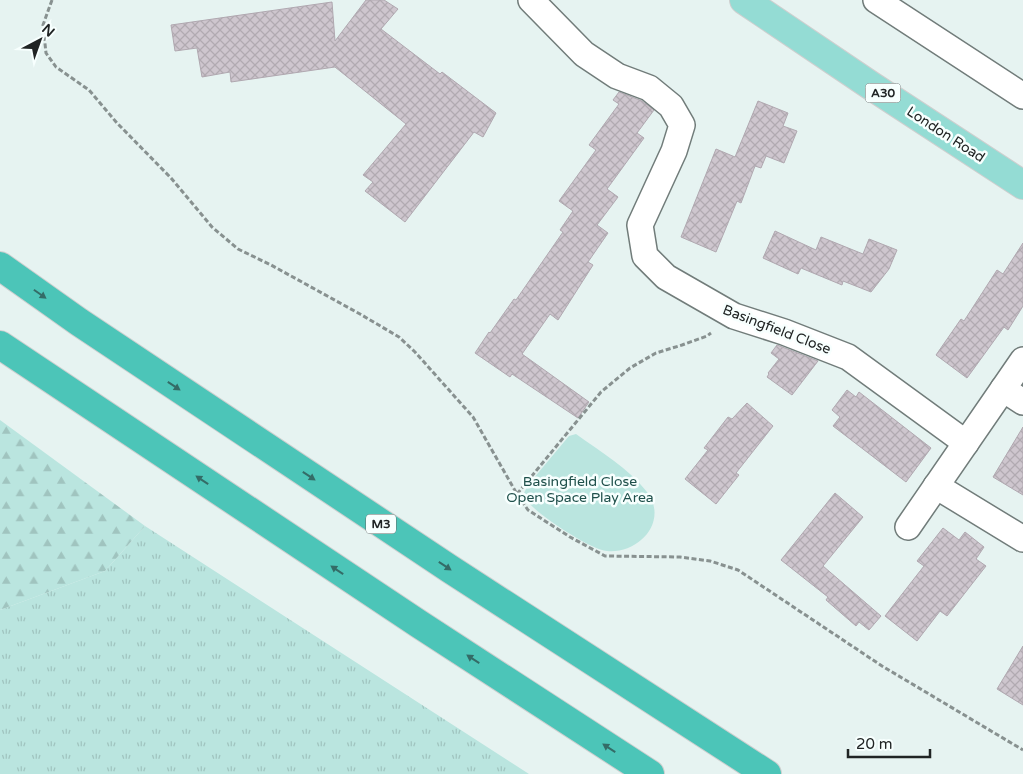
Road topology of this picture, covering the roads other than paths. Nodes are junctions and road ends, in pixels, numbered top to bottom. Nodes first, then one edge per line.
1 (531, 0) edge
2 (744, 0) edge
3 (876, 0) edge
4 (1023, 96) edge
5 (1023, 185) edge
6 (0, 266) edge
7 (0, 344) edge
8 (1023, 360) edge
9 (1013, 395) edge
10 (966, 443) junction
11 (936, 486) junction
12 (908, 527) dead end
13 (1023, 539) edge
14 (650, 774) edge
15 (767, 774) edge

1 - 10 street, Basingfield Close
2 - 5 main road, London Road / A30
3 - 4 street
6 -> 15 highway, M3
14 -> 7 highway
8 - 9 street
9 - 10 street
10 - 11 street
11 - 12 street
11 - 13 street

